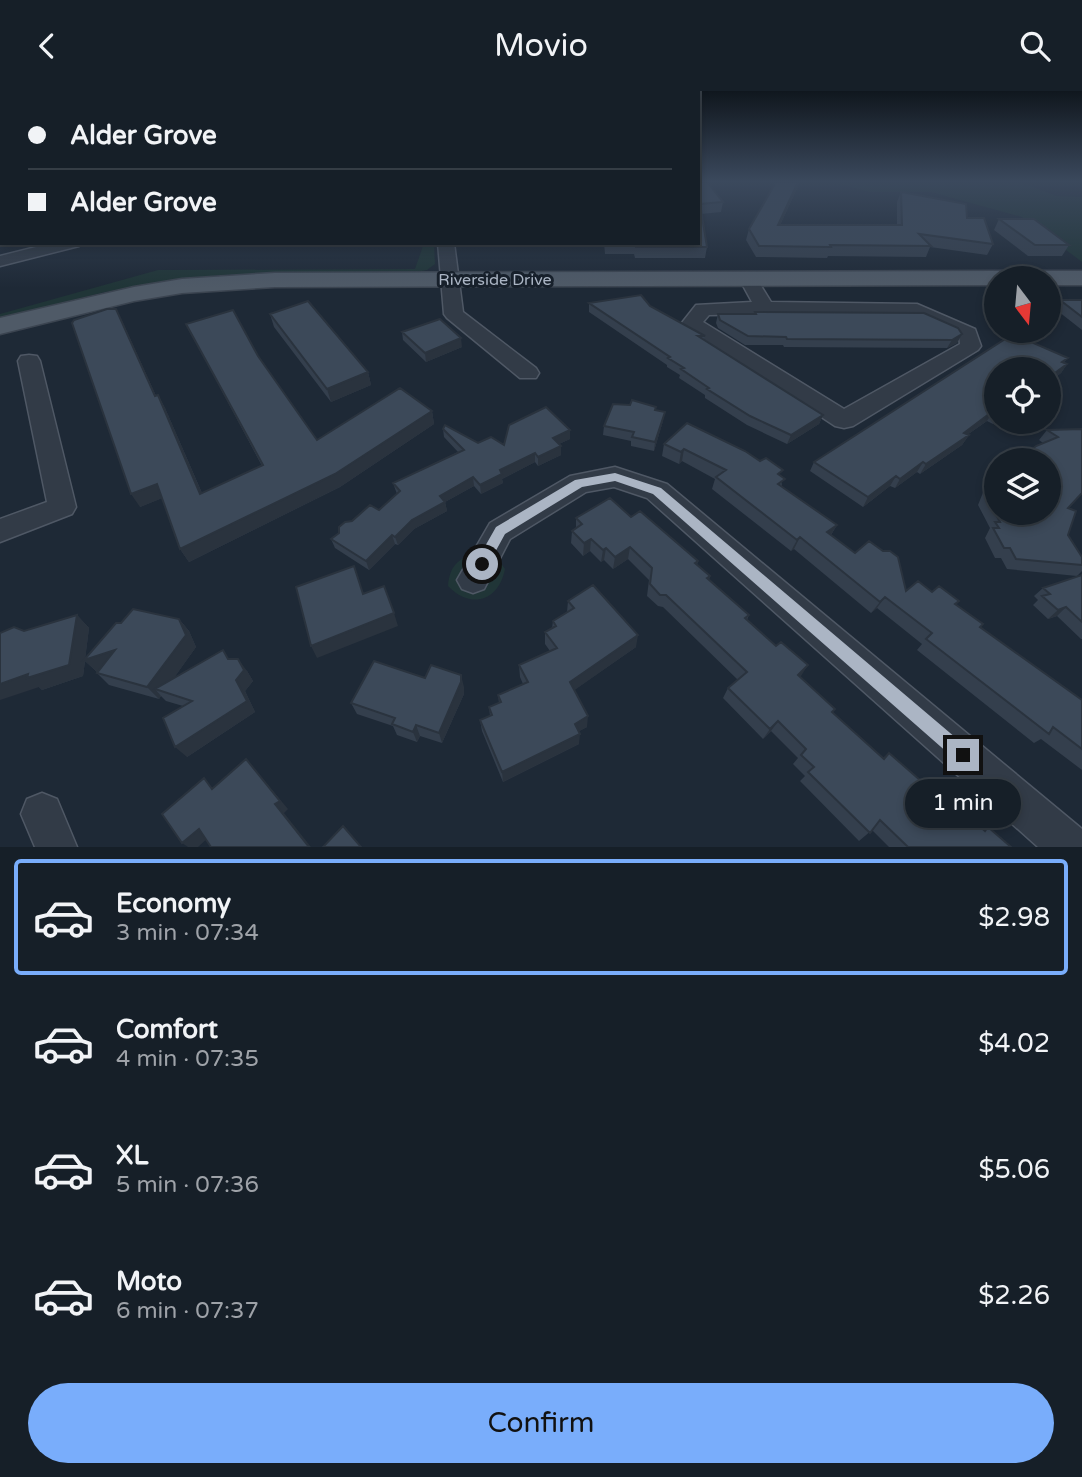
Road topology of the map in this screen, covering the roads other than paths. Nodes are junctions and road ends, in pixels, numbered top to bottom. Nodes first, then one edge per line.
1 (65, 245) edge
2 (446, 245) edge
3 (0, 261) edge
4 (984, 278) edge
5 (1061, 278) edge
6 (1082, 278) edge
7 (449, 279) junction
8 (749, 280) junction
9 (765, 308) junction
10 (0, 326) edge
11 (29, 361) dead end
12 (528, 373) dead end
13 (0, 531) edge
14 (473, 580) dead end
15 (1070, 847) edge

1 - 3 street
2 - 7 street
4 - 8 main road, Riverside Drive
5 - 6 main road
7 - 8 main road, Riverside Drive
7 - 10 main road, Riverside Drive
7 - 12 street
8 - 9 street
9 - 9 street
11 - 13 street
14 - 15 street

